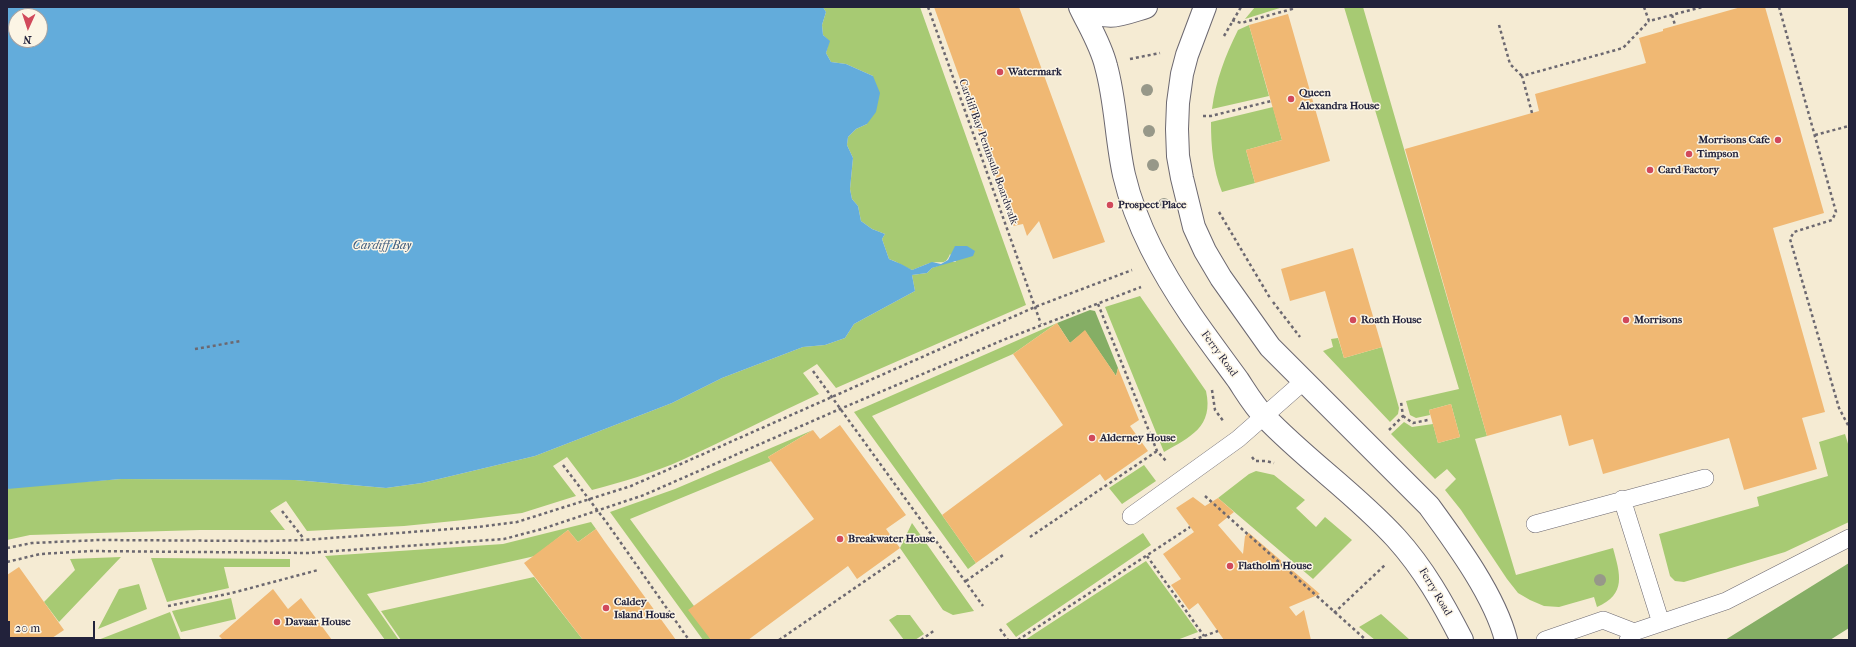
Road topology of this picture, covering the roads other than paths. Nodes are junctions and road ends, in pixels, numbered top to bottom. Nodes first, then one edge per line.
1 (1081, 7) edge
2 (1146, 7) edge
3 (1205, 7) edge
4 (1304, 381) junction
5 (1263, 415) junction
6 (1705, 478) dead end
7 (1622, 499) junction
8 (1132, 516) dead end
9 (1535, 524) dead end
10 (1849, 538) edge
11 (1661, 623) junction
12 (1631, 636) edge
13 (1462, 640) edge
14 (1506, 640) edge
15 (1545, 640) edge

1 - 2 street
1 - 5 street, Ferry Road
3 - 4 street
4 - 5 lane
4 - 14 street
5 - 8 lane
5 - 13 street, Ferry Road
6 - 7 lane
7 - 9 lane
7 - 11 lane
10 - 11 lane
11 - 12 lane
12 - 15 lane

